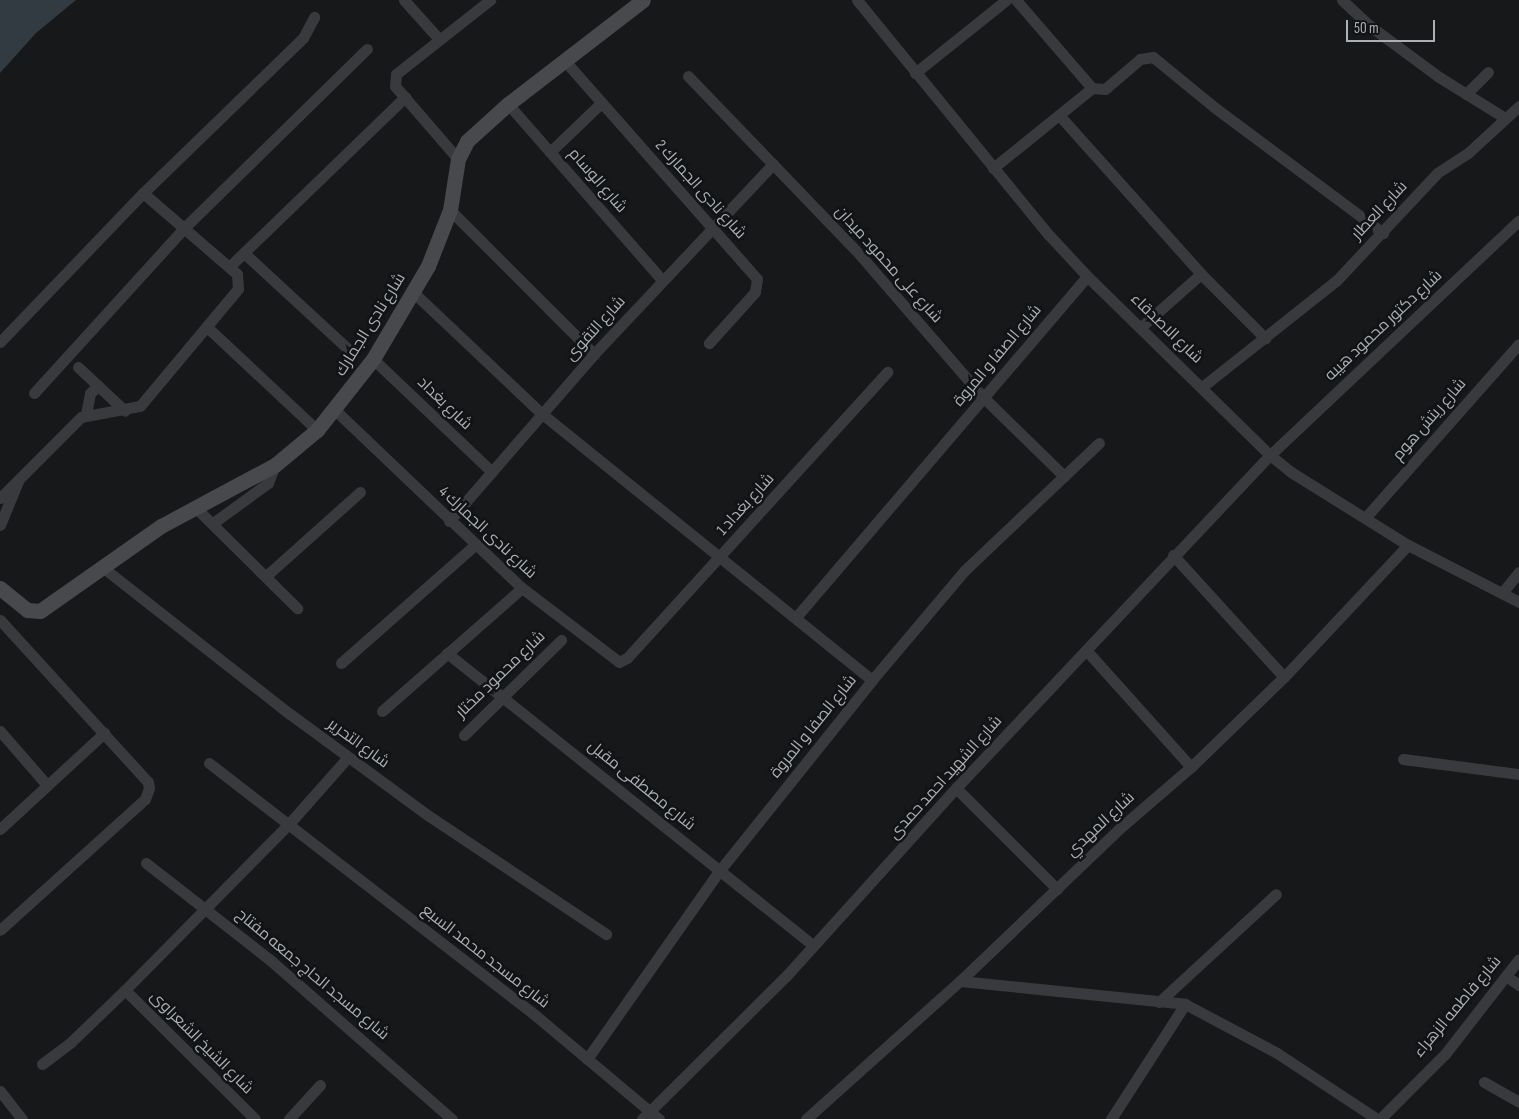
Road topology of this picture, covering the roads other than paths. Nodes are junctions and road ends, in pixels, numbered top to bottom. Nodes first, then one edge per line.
1 (404, 0) edge
2 (490, 0) edge
3 (643, 0) edge
4 (857, 0) edge
5 (1006, 0) edge
6 (1016, 0) edge
7 (1342, 0) edge
8 (314, 16) dead end
9 (439, 39) junction
10 (367, 49) dead end
11 (565, 61) junction
12 (1488, 72) dead end
13 (915, 73) junction
14 (688, 76) dead end
15 (1092, 88) junction
16 (1466, 94) junction
17 (405, 98) junction
18 (508, 104) junction
19 (600, 104) junction
20 (1519, 106) edge
21 (1059, 115) junction
22 (1505, 118) junction
23 (550, 152) junction
24 (458, 159) junction
25 (773, 164) junction
26 (994, 168) junction
27 (143, 193) junction
28 (450, 210) junction
29 (1519, 220) edge
30 (711, 227) junction
31 (184, 228) junction
32 (1384, 233) junction
33 (244, 253) junction
34 (229, 268) junction
35 (1201, 274) junction
36 (1087, 276) junction
37 (662, 280) junction
38 (413, 292) junction
39 (207, 327) junction
40 (1142, 327) junction
41 (1265, 338) junction
42 (0, 342) edge
43 (709, 343) dead end
44 (1519, 344) edge
45 (349, 350) dead end
46 (594, 354) junction
47 (373, 359) junction
48 (78, 367) dead end
49 (887, 372) dead end
50 (98, 386) junction
51 (1202, 387) junction
52 (34, 393) dead end
53 (984, 398) junction
54 (335, 410) junction
55 (125, 411) junction
56 (541, 413) junction
57 (86, 414) junction
58 (317, 430) junction
59 (1099, 443) dead end
60 (1270, 455) junction
61 (275, 465) junction
62 (492, 472) junction
63 (1064, 476) junction
64 (20, 477) junction
65 (360, 492) dead end
66 (0, 498) edge
67 (195, 507) junction
68 (1365, 518) junction
69 (449, 521) junction
70 (213, 523) junction
71 (0, 526) edge
72 (475, 545) junction
73 (1408, 545) junction
74 (1173, 555) junction
75 (720, 557) junction
76 (101, 566) junction
77 (1519, 572) edge
78 (266, 576) junction
79 (0, 588) edge
80 (522, 588) junction
81 (1502, 593) junction
82 (1519, 602) edge
83 (297, 608) dead end
84 (797, 616) junction
85 (0, 620) edge
86 (561, 640) dead end
87 (1086, 650) junction
88 (447, 653) junction
89 (627, 658) joint
90 (341, 663) dead end
91 (1284, 677) junction
92 (872, 680) junction
93 (503, 696) junction
94 (382, 711) dead end
95 (0, 731) edge
96 (104, 733) junction
97 (464, 735) dead end
98 (348, 757) junction
99 (1403, 759) dead end
100 (209, 763) dead end
101 (1191, 767) junction
102 (1519, 774) edge
103 (47, 786) junction
104 (956, 788) junction
105 (287, 826) junction
106 (0, 829) edge
107 (146, 863) dead end
108 (720, 870) junction
109 (1056, 889) junction
110 (1276, 894) dead end
111 (206, 908) junction
112 (0, 930) edge
113 (606, 934) dead end
114 (813, 945) junction
115 (1519, 959) edge
116 (1506, 976) junction
117 (960, 981) junction
118 (1519, 985) edge
119 (125, 990) junction
120 (1159, 1002) junction
121 (1185, 1004) junction
122 (587, 1059) junction
123 (42, 1064) dead end
124 (1484, 1082) dead end
125 (320, 1085) dead end
126 (0, 1091) edge
127 (1519, 1102) edge
128 (650, 1117) edge
129 (22, 1119) edge
130 (255, 1119) edge
131 (289, 1119) edge
132 (452, 1119) edge
133 (806, 1119) edge
134 (1110, 1119) edge
135 (1379, 1119) edge

1 - 9 street
2 - 9 street
3 - 11 street, شارع نادى الجمارك
4 - 13 street, شارع الاصدقاء
5 - 13 street
6 - 15 street
7 - 16 street
8 - 27 street
9 - 17 street
10 - 31 street
11 - 18 street, شارع نادى الجمارك
11 - 19 street, شارع نادى الجمارك 2
12 - 16 street
13 - 26 street, شارع الاصدقاء
14 - 25 street, شارع على محمود ميدان
15 - 21 street
15 - 32 street
16 - 22 street
17 - 24 street
17 - 33 street
18 - 23 street, شارع الوسام
18 - 24 street, شارع نادى الجمارك
19 - 23 street
19 - 30 street, شارع نادى الجمارك 2
20 - 22 street, شارع العطار
21 - 26 street
21 - 35 street
22 - 32 street, شارع العطار
23 - 37 street, شارع الوسام
24 - 28 street, شارع نادى الجمارك
25 - 30 street, شارع التقوى
25 - 53 street, شارع على محمود ميدان
26 - 36 street, شارع الاصدقاء
27 - 31 street
27 - 42 street
28 - 38 street, شارع نادى الجمارك
28 - 46 street
29 - 60 street, شارع دكتور محمود هيبه
30 - 37 street, شارع التقوى
30 - 43 street, شارع نادى الجمارك 2
31 - 34 street
31 - 52 street
32 - 41 street, شارع العطار
33 - 34 street
33 - 45 street
34 - 39 street
35 - 40 street
35 - 41 street
36 - 40 street, شارع الاصدقاء
36 - 53 street, شارع الصفا و المروة
37 - 46 street, شارع التقوى
38 - 47 street, شارع نادى الجمارك
38 - 56 street
39 - 55 street
39 - 58 street
40 - 51 street, شارع الاصدقاء
41 - 51 street, شارع العطار
44 - 68 street, شارع ريتش هوم
46 - 56 street, شارع التقوى
47 - 54 street, شارع نادى الجمارك
47 - 62 street, شارع بغداد
48 - 50 street
49 - 75 street, شارع بغداد 1
50 - 55 street
50 - 57 street
51 - 60 street, شارع الاصدقاء
53 - 63 street, شارع على محمود ميدان
53 - 84 street, شارع الصفا و المروة
54 - 58 street, شارع نادى الجمارك
54 - 69 street, شارع نادى الجمارك 4
55 - 57 street
56 - 62 street, شارع التقوى
56 - 75 street
57 - 64 street
58 - 61 street, شارع نادى الجمارك
59 - 63 street, شارع الصفا و المروة
60 - 68 street, شارع الاصدقاء
60 - 74 street, شارع الشهيد احمد حمدى
61 - 67 street, شارع نادى الجمارك
61 - 70 street
62 - 69 street, شارع التقوى
63 - 92 street, شارع الصفا و المروة
64 - 66 street
64 - 71 street
65 - 78 street
67 - 70 street
67 - 76 street, شارع نادى الجمارك
68 - 73 street, شارع الاصدقاء
69 - 72 street, شارع نادى الجمارك 4
70 - 78 street
72 - 80 street, شارع نادى الجمارك 4
72 - 90 street
73 - 81 street, شارع الاصدقاء
73 - 91 street, شارع المهدي
74 - 87 street, شارع الشهيد احمد حمدى
74 - 91 street
75 - 84 street
75 - 89 street, شارع بغداد 1
76 - 79 street, شارع نادى الجمارك
76 - 98 street, شارع التحرير
77 - 81 street
78 - 83 street
80 - 88 street
80 - 89 street, شارع نادى الجمارك 4
81 - 82 street, شارع الاصدقاء
84 - 92 street
85 - 96 street
86 - 93 street, شارع محمود مختار
87 - 101 street
87 - 104 street, شارع الشهيد احمد حمدى
88 - 93 street, شارع مصطفى مقبل
88 - 94 street
91 - 101 street, شارع المهدي
92 - 108 street, شارع الصفا و المروة
93 - 97 street, شارع محمود مختار
93 - 108 street, شارع مصطفى مقبل
95 - 103 street
96 - 103 street
96 - 112 street
98 - 105 street
98 - 113 street, شارع التحرير
99 - 102 street
100 - 105 street, شارع مسجد محمد السبع
101 - 109 street, شارع المهدي
103 - 106 street
104 - 109 street
104 - 114 street, شارع الشهيد احمد حمدى
105 - 111 street
105 - 122 street, شارع مسجد محمد السبع
107 - 111 street, شارع مسجد الحاج جمعه مفتاح
108 - 114 street, شارع مصطفى مقبل
108 - 122 street, شارع الصفا و المروة
109 - 117 street, شارع المهدي
110 - 120 street
111 - 119 street
111 - 132 street, شارع مسجد الحاج جمعه مفتاح
114 - 128 street, شارع الشهيد احمد حمدى
115 - 116 street, شارع فاطمه الزهراء
116 - 118 street
116 - 135 street, شارع فاطمه الزهراء
117 - 120 street
117 - 133 street, شارع المهدي
119 - 123 street
119 - 130 street, شارع الشيخ الشعراوى
120 - 121 street
121 - 134 street
121 - 135 street
122 - 128 street, شارع مسجد محمد السبع
124 - 127 street
125 - 131 street
126 - 129 street

